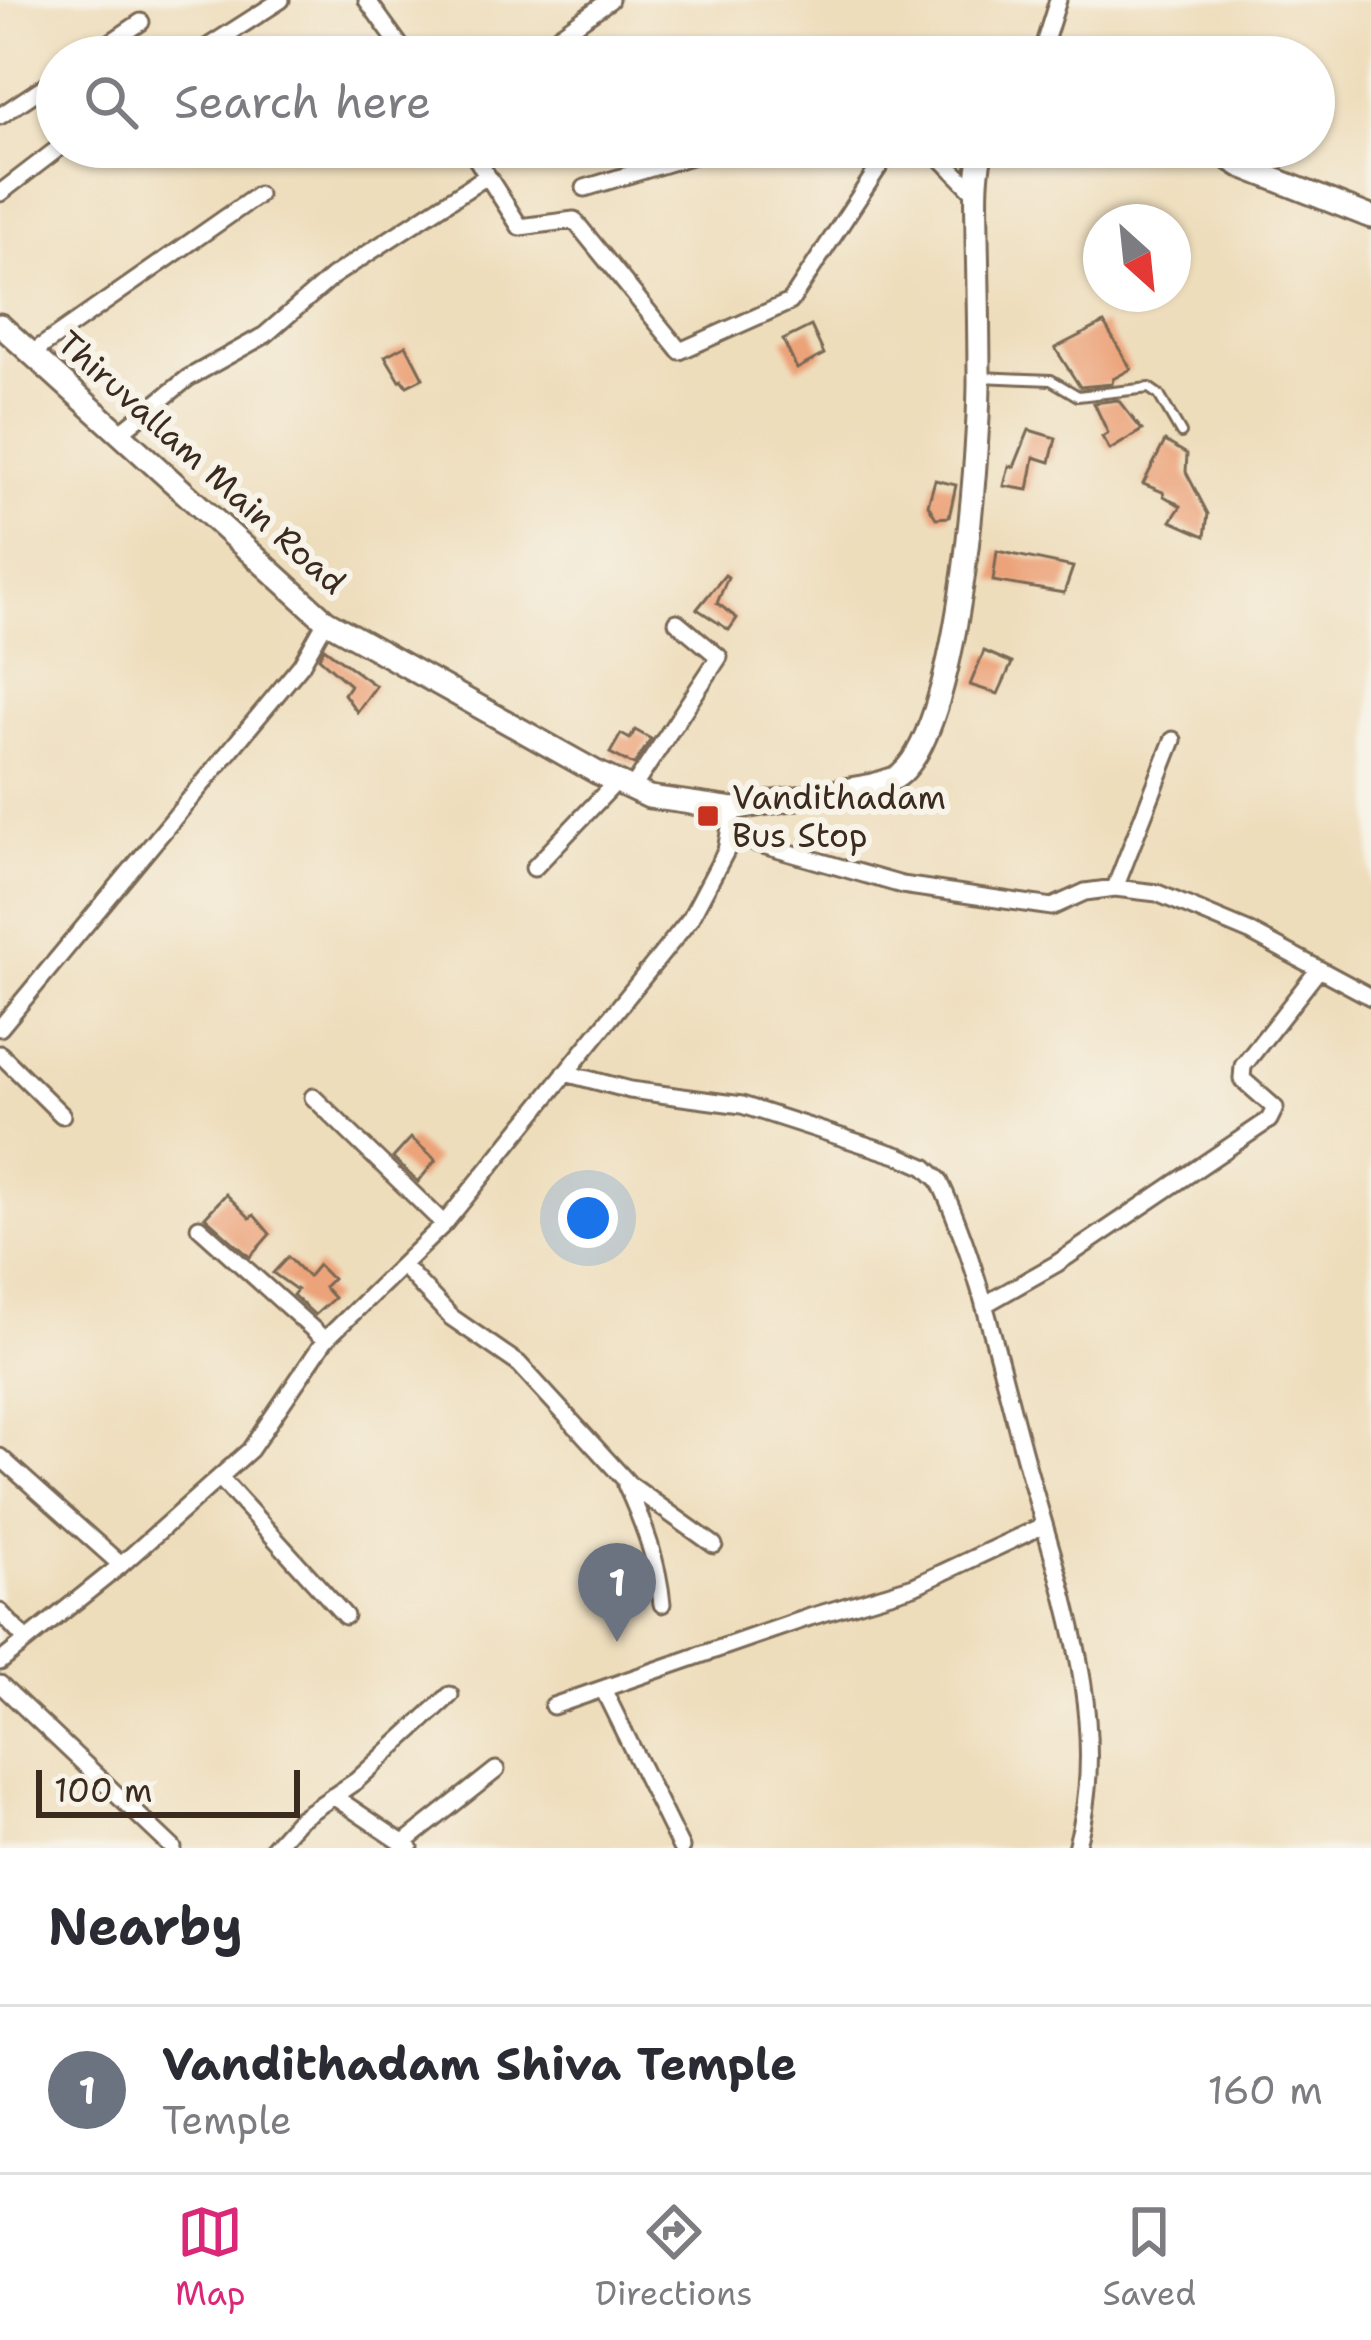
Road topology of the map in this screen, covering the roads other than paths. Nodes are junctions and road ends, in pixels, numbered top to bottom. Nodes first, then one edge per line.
1 (281, 0) edge
2 (368, 0) edge
3 (610, 0) edge
4 (1058, 0) edge
5 (141, 22) dead end
6 (120, 36) edge
7 (225, 36) edge
8 (393, 36) edge
9 (558, 36) edge
10 (1047, 36) edge
11 (36, 92) edge
12 (0, 116) edge
13 (36, 165) edge
14 (483, 168) edge
15 (651, 168) edge
16 (878, 168) edge
17 (950, 168) edge
18 (980, 168) edge
19 (1246, 168) edge
20 (488, 176) junction
21 (585, 188) dead end
22 (0, 193) edge
23 (258, 195) dead end
24 (976, 195) junction
25 (1371, 217) edge
26 (0, 326) edge
27 (32, 353) junction
28 (979, 376) junction
29 (121, 432) junction
30 (1180, 433) dead end
31 (326, 621) junction
32 (677, 622) dead end
33 (1173, 740) dead end
34 (624, 785) junction
35 (733, 809) junction
36 (731, 836) junction
37 (534, 868) dead end
38 (1115, 888) junction
39 (1319, 970) junction
40 (1371, 998) edge
41 (0, 1028) edge
42 (0, 1054) edge
43 (566, 1072) junction
44 (313, 1097) dead end
45 (62, 1115) dead end
46 (444, 1224) junction
47 (199, 1227) dead end
48 (402, 1265) junction
49 (984, 1305) junction
50 (325, 1340) junction
51 (0, 1457) edge
52 (622, 1477) junction
53 (220, 1478) junction
54 (1042, 1526) junction
55 (714, 1544) dead end
56 (121, 1565) junction
57 (662, 1604) dead end
58 (0, 1612) edge
59 (345, 1616) dead end
60 (26, 1640) junction
61 (0, 1661) edge
62 (0, 1684) edge
63 (603, 1689) junction
64 (449, 1695) dead end
65 (554, 1706) dead end
66 (496, 1770) dead end
67 (333, 1796) junction
68 (408, 1845) edge
69 (173, 1848) edge
70 (273, 1848) edge
71 (681, 1848) edge
72 (1076, 1848) edge

1 - 7 street
2 - 8 street
3 - 9 street
4 - 10 street
5 - 6 street
11 - 12 street
13 - 22 street
14 - 20 street
15 - 21 street
16 - 20 street
17 - 24 street
18 - 24 main road, Thiruvallam Main Road
19 - 25 main road
20 - 29 street
23 - 27 street
24 - 28 main road, Thiruvallam Main Road
26 - 27 main road, Thiruvallam Main Road
27 - 29 main road, Thiruvallam Main Road
28 - 30 lane
28 - 35 main road, Thiruvallam Main Road
29 - 31 main road, Thiruvallam Main Road
31 - 34 main road, Thiruvallam Main Road
31 - 41 street
32 - 34 street
33 - 38 street
34 - 35 main road, Thiruvallam Main Road
34 - 37 street
35 - 36 street
36 - 38 street
36 - 43 street
38 - 39 street
39 - 40 street
39 - 49 street
42 - 45 street
43 - 46 street
43 - 49 street
44 - 46 street
46 - 48 street
47 - 50 street
48 - 50 street
48 - 52 street
49 - 54 street
50 - 53 street
51 - 56 street
52 - 55 street
52 - 57 street
53 - 56 street
53 - 59 street
54 - 63 street
54 - 72 street
56 - 60 street
58 - 60 street
60 - 61 street
62 - 69 street
63 - 65 street
63 - 71 street
64 - 67 street
66 - 68 street
67 - 68 street
67 - 70 street

